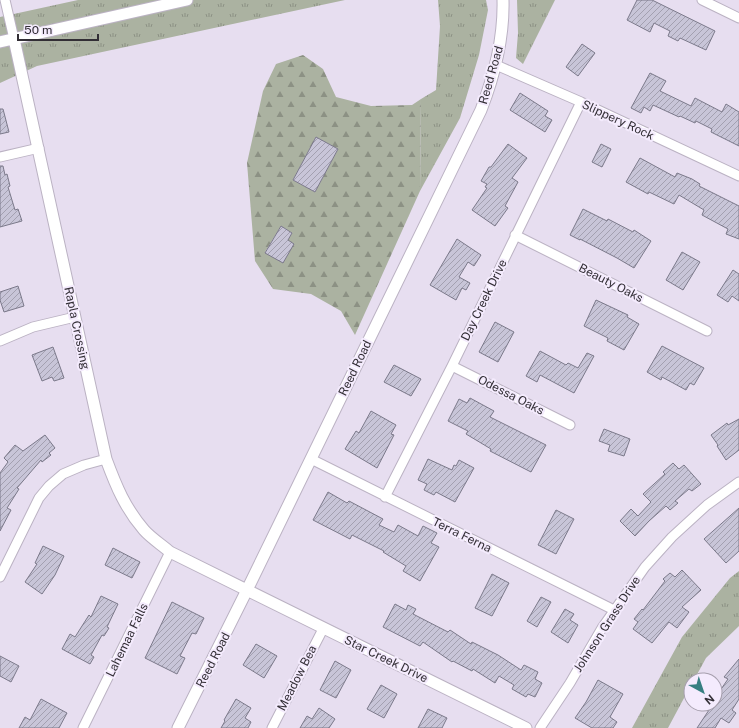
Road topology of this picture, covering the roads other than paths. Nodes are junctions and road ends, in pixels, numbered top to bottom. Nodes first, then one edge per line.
1 (5, 0) edge
2 (187, 0) edge
3 (503, 0) edge
4 (702, 0) edge
5 (739, 18) edge
6 (14, 39) junction
7 (0, 42) edge
8 (496, 65) junction
9 (581, 102) junction
10 (39, 148) junction
11 (0, 157) edge
12 (739, 176) edge
13 (515, 235) junction
14 (75, 317) junction
15 (707, 331) dead end
16 (0, 341) edge
17 (452, 366) junction
18 (570, 425) dead end
19 (106, 458) junction
20 (311, 459) junction
21 (739, 482) edge
22 (385, 497) junction
23 (170, 552) junction
24 (0, 576) edge
25 (247, 590) junction
26 (614, 610) junction
27 (322, 629) junction
28 (83, 728) edge
29 (178, 728) edge
30 (272, 728) edge
31 (525, 728) edge
32 (540, 728) edge

1 - 6 street, Rapla Crossing
2 - 6 street
3 - 8 street, Reed Road
4 - 5 street
6 - 7 street
6 - 10 street, Rapla Crossing
8 - 9 street, Slippery Rock
8 - 20 street, Reed Road
9 - 12 street, Slippery Rock
9 - 13 street, Day Creek Drive
10 - 11 street
10 - 14 street, Rapla Crossing
13 - 15 street, Beauty Oaks
13 - 17 street, Day Creek Drive
14 - 16 street
14 - 19 street, Rapla Crossing
17 - 18 street, Odessa Oaks
17 - 22 street, Day Creek Drive
19 - 23 street, Rapla Crossing
19 - 24 street
20 - 22 street, Terra Ferna
20 - 25 street, Reed Road
21 - 26 street, Johnson Grass Drive
22 - 26 street, Terra Ferna
23 - 25 street, Rapla Crossing
23 - 28 street, Lahemaa Falls
25 - 27 street, Star Creek Drive
25 - 29 street, Reed Road
26 - 32 street, Johnson Grass Drive
27 - 30 street, Meadow Bea
27 - 31 street, Star Creek Drive

